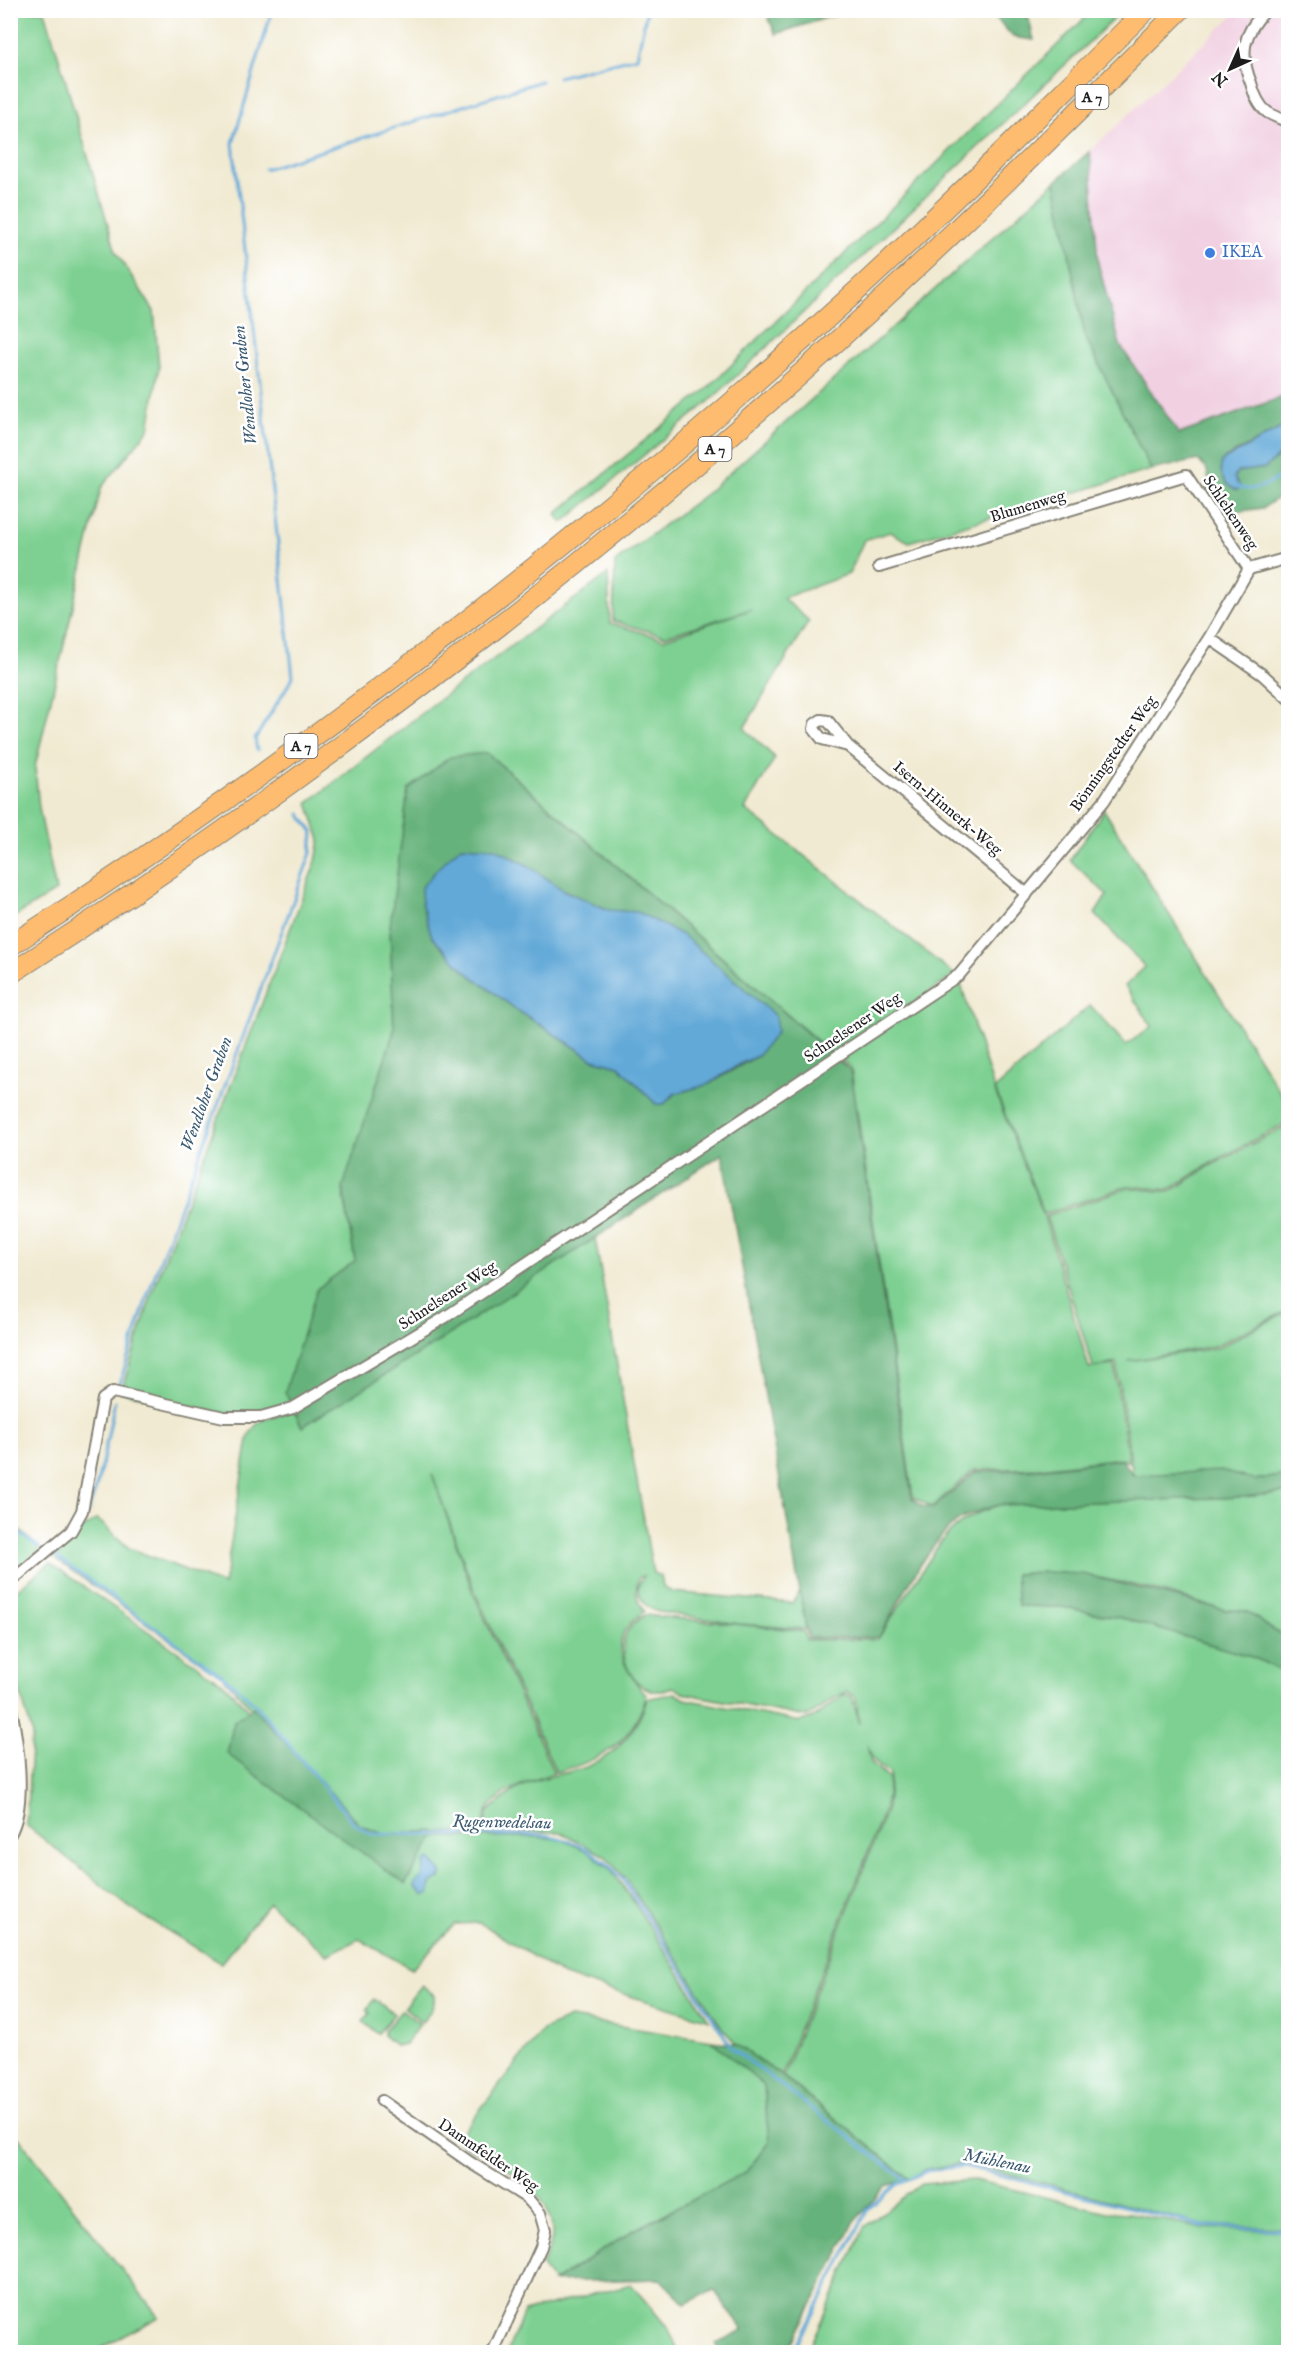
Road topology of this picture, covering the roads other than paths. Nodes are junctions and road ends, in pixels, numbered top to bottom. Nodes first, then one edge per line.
1 (1146, 10) edge
2 (1180, 10) edge
3 (1266, 10) edge
4 (1288, 122) edge
5 (1186, 475) joint
6 (1288, 558) edge
7 (879, 567) dead end
8 (1249, 569) junction
9 (1209, 638) junction
10 (1288, 698) edge
11 (848, 746) dead end
12 (1027, 894) junction
13 (10, 946) edge
14 (10, 975) edge
15 (959, 975) joint
16 (10, 1582) edge
17 (10, 1704) edge
18 (10, 1834) edge
19 (382, 2102) dead end
20 (493, 2352) edge

1 - 13 highway, A 7
2 - 14 highway, A 7
3 - 4 street
5 - 7 street, Blumenweg
5 - 8 street, Schlehenweg
6 - 8 street
8 - 9 street, Bönningstedter Weg
9 - 10 street
9 - 12 street, Bönningstedter Weg
11 - 12 street, Isern-Hinnerk-Weg
12 - 15 street, Bönningstedter Weg
15 - 16 street, Schnelsener Weg
17 - 18 street
19 - 20 street, Dammfelder Weg

